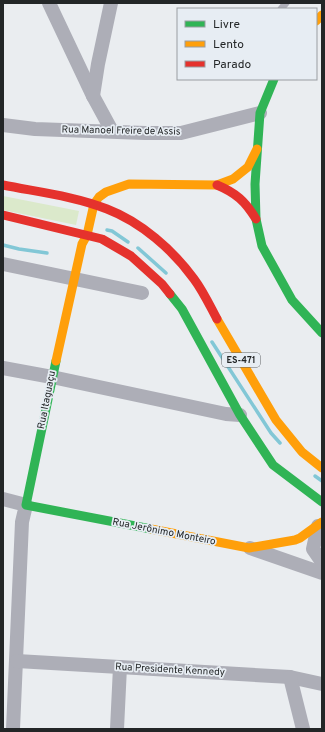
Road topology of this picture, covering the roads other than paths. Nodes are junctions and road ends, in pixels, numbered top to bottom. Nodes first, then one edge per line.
1 (48, 3) edge
2 (111, 3) edge
3 (274, 80) edge
4 (93, 96) junction
5 (260, 113) junction
6 (3, 125) edge
7 (112, 132) junction
8 (257, 149) junction
9 (217, 184) junction
10 (3, 185) edge
11 (94, 204) junction
12 (3, 215) edge
13 (256, 219) junction
14 (87, 235) junction
15 (3, 264) edge
16 (75, 278) junction
17 (142, 293) dead end
18 (322, 333) edge
19 (3, 368) edge
20 (52, 377) junction
21 (240, 414) junction
22 (322, 468) edge
23 (3, 499) edge
24 (322, 502) edge
25 (26, 505) junction
26 (320, 524) edge
27 (249, 548) junction
28 (322, 562) edge
29 (322, 573) edge
30 (17, 662) junction
31 (120, 668) junction
32 (290, 677) junction
33 (322, 684) edge
34 (13, 729) edge
35 (117, 729) edge
36 (303, 729) edge

1 - 4 street
2 - 4 street
3 - 5 street
4 - 7 street
5 - 7 street, Rua Manoel Freire de Assis
5 - 8 street
6 - 7 street, Rua Manoel Freire de Assis
8 - 9 street
8 - 13 street
9 - 11 street
9 - 13 street
10 - 11 street, ES-471
11 - 14 street, Rua Itaguaçu
11 - 22 street, ES-471
12 - 14 street, ES-471
13 - 18 street
14 - 16 street, Rua Itaguaçu
14 - 21 street, ES-471
15 - 16 street
16 - 17 street
16 - 20 street, Rua Itaguaçu
19 - 20 street
20 - 21 street
20 - 25 street, Rua Itaguaçu
21 - 24 street, ES-471
23 - 25 street, Rua Jerônimo Monteiro
25 - 27 street, Rua Jerônimo Monteiro
25 - 30 street, Rua Itaguaçu
26 - 27 street
26 - 28 street
27 - 29 street, Rua Jerônimo Monteiro
30 - 31 street, Rua Presidente Kennedy
30 - 34 street, Rua Itaguaçu
31 - 32 street, Rua Presidente Kennedy
31 - 35 street
32 - 33 street, Rua Presidente Kennedy
32 - 36 street

